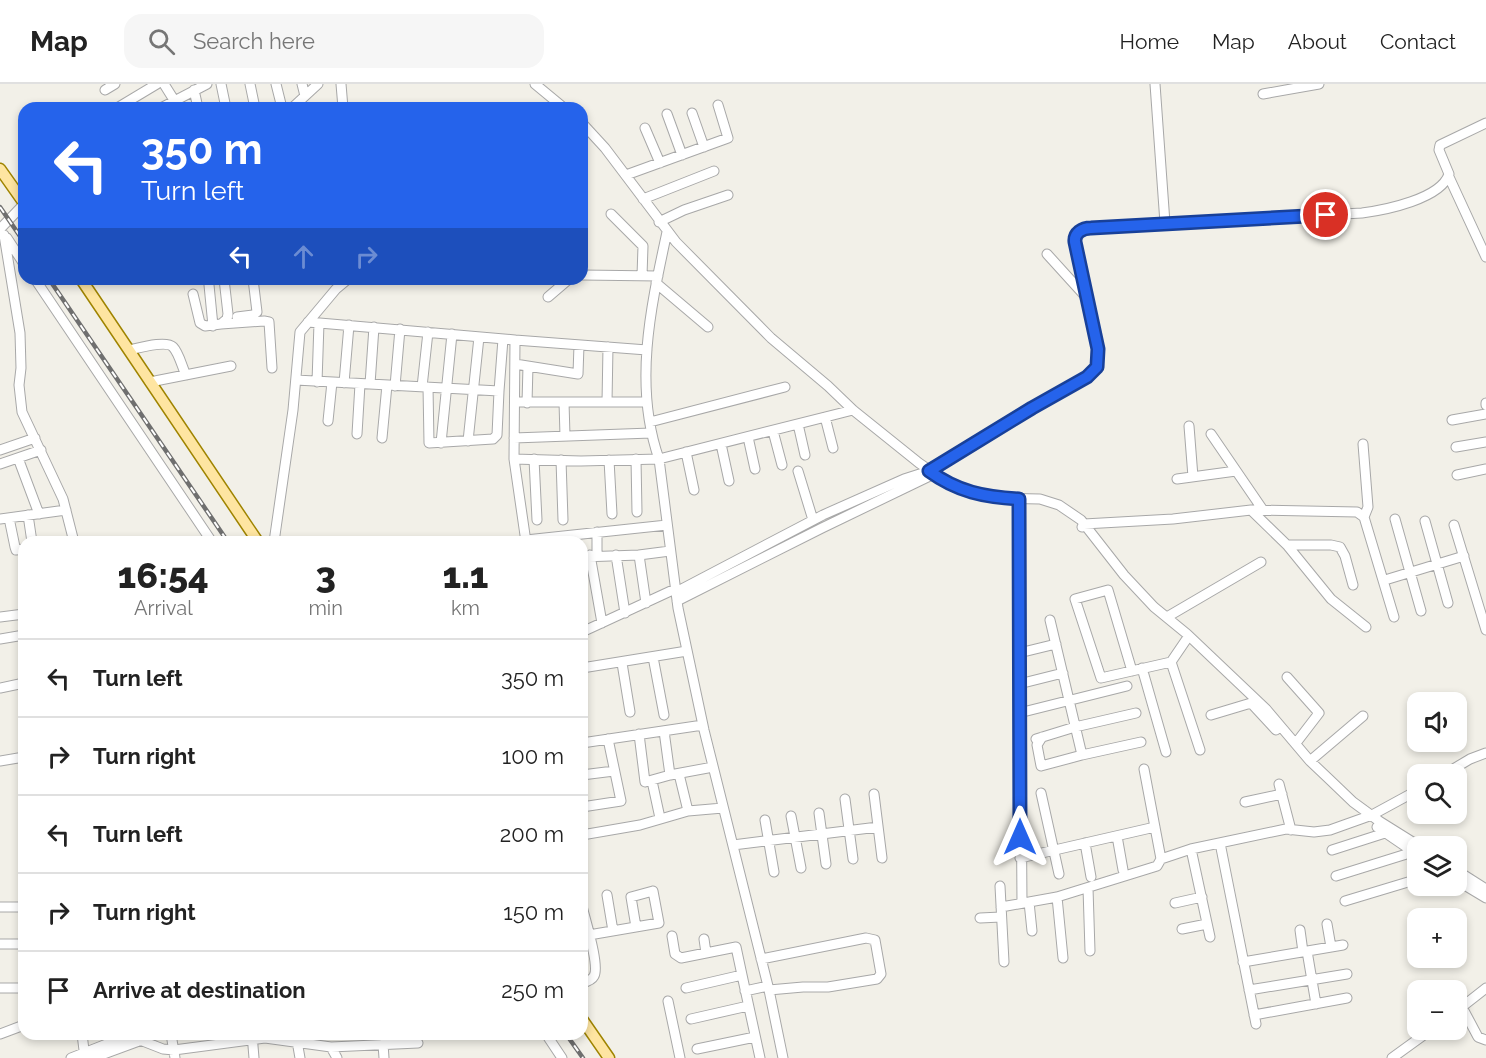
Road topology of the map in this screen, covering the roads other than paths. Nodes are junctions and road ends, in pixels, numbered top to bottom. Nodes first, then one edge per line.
1 (115, 84) edge
2 (157, 84) edge
3 (164, 84) edge
4 (207, 84) edge
5 (221, 84) edge
6 (250, 84) edge
7 (276, 84) edge
8 (302, 84) edge
9 (318, 84) edge
10 (341, 84) edge
11 (535, 84) edge
12 (1155, 84) edge
13 (1319, 84) edge
14 (105, 90) dead end
15 (194, 90) junction
16 (1263, 94) dead end
17 (305, 96) junction
18 (174, 100) junction
19 (127, 102) edge
20 (171, 102) edge
21 (197, 102) edge
22 (225, 102) edge
23 (254, 102) edge
24 (280, 102) edge
25 (298, 102) edge
26 (342, 102) edge
27 (557, 102) edge
28 (718, 105) dead end
29 (692, 113) dead end
30 (667, 114) dead end
31 (1486, 123) edge
32 (645, 128) dead end
33 (588, 130) edge
34 (704, 147) junction
35 (682, 155) junction
36 (660, 163) junction
37 (0, 169) edge
38 (714, 171) dead end
39 (626, 175) junction
40 (1449, 177) junction
41 (18, 194) edge
42 (728, 195) dead end
43 (643, 199) junction
44 (18, 210) edge
45 (611, 214) dead end
46 (659, 222) junction
47 (1165, 223) junction
48 (1, 231) edge
49 (667, 232) junction
50 (1047, 254) dead end
51 (18, 255) edge
52 (1486, 257) edge
53 (588, 275) edge
54 (642, 276) junction
55 (657, 280) junction
56 (39, 285) edge
57 (85, 285) edge
58 (209, 285) dead end
59 (223, 285) edge
60 (254, 285) edge
61 (333, 285) edge
62 (340, 285) edge
63 (562, 285) edge
64 (194, 294) dead end
65 (330, 296) junction
66 (548, 297) dead end
67 (1086, 297) junction
68 (308, 322) junction
69 (220, 323) junction
70 (319, 323) junction
71 (349, 325) junction
72 (374, 327) junction
73 (708, 327) dead end
74 (400, 329) junction
75 (428, 332) junction
76 (452, 334) junction
77 (479, 337) junction
78 (503, 339) junction
79 (515, 340) junction
80 (579, 345) junction
81 (608, 347) junction
82 (129, 350) junction
83 (647, 350) junction
84 (515, 364) junction
85 (231, 366) dead end
86 (528, 366) junction
87 (272, 369) dead end
88 (186, 375) junction
89 (296, 380) junction
90 (150, 382) junction
91 (317, 382) junction
92 (332, 382) junction
93 (344, 383) junction
94 (365, 384) junction
95 (391, 386) junction
96 (425, 387) junction
97 (785, 387) dead end
98 (447, 389) junction
99 (473, 390) junction
100 (499, 391) junction
101 (515, 402) junction
102 (564, 402) junction
103 (607, 402) junction
104 (647, 402) junction
105 (527, 403) junction
106 (853, 410) junction
107 (1486, 414) edge
108 (825, 417) junction
109 (1452, 420) dead end
110 (328, 421) dead end
111 (650, 422) junction
112 (798, 424) junction
113 (1189, 426) dead end
114 (773, 431) junction
115 (651, 433) junction
116 (357, 434) dead end
117 (1211, 434) dead end
118 (565, 436) junction
119 (748, 437) junction
120 (35, 438) junction
121 (382, 438) dead end
122 (514, 438) junction
123 (468, 441) junction
124 (1486, 442) edge
125 (441, 443) junction
126 (721, 444) junction
127 (1363, 444) dead end
128 (1456, 447) dead end
129 (833, 448) dead end
130 (0, 450) edge
131 (41, 450) junction
132 (686, 452) junction
133 (805, 455) dead end
134 (18, 458) junction
135 (514, 459) junction
136 (534, 459) junction
137 (636, 459) junction
138 (659, 459) junction
139 (561, 460) junction
140 (609, 460) junction
141 (0, 464) edge
142 (782, 465) dead end
143 (755, 469) dead end
144 (1486, 469) edge
145 (798, 471) dead end
146 (1236, 471) junction
147 (932, 472) junction
148 (1457, 475) dead end
149 (1193, 477) junction
150 (1177, 479) dead end
151 (729, 481) dead end
152 (694, 490) dead end
153 (1019, 499) junction
154 (66, 510) junction
155 (1251, 510) junction
156 (1263, 510) junction
157 (637, 512) dead end
158 (39, 514) junction
159 (612, 514) dead end
160 (28, 515) junction
161 (1364, 518) junction
162 (5, 519) edge
163 (1395, 519) dead end
164 (537, 520) dead end
165 (563, 520) dead end
166 (813, 520) junction
167 (1425, 521) dead end
168 (667, 525) junction
169 (1454, 525) dead end
170 (1082, 526) junction
171 (597, 532) junction
172 (31, 536) edge
173 (72, 536) edge
174 (208, 536) edge
175 (254, 536) edge
176 (275, 536) edge
177 (525, 536) edge
178 (575, 536) edge
179 (1287, 545) junction
180 (18, 550) edge
181 (670, 551) junction
182 (616, 555) junction
183 (639, 555) junction
184 (590, 556) edge
185 (1464, 556) junction
186 (1261, 562) dead end
187 (1437, 564) junction
188 (1410, 572) junction
189 (1384, 580) junction
190 (1353, 585) dead end
191 (676, 594) junction
192 (1481, 596) edge
193 (646, 603) junction
194 (1448, 603) dead end
195 (1421, 611) dead end
196 (625, 613) junction
197 (18, 615) edge
198 (0, 617) edge
199 (1167, 617) junction
200 (1394, 617) dead end
201 (1050, 620) dead end
202 (602, 623) junction
203 (1366, 627) dead end
204 (588, 629) edge
205 (1486, 630) edge
206 (18, 635) edge
207 (1182, 635) junction
208 (0, 639) edge
209 (1056, 644) junction
210 (687, 651) junction
211 (1019, 653) junction
212 (653, 657) junction
213 (1171, 662) junction
214 (622, 663) junction
215 (588, 667) edge
216 (1137, 670) junction
217 (1063, 673) junction
218 (1287, 677) dead end
219 (18, 684) edge
220 (1019, 684) junction
221 (1127, 686) dead end
222 (0, 688) edge
223 (1069, 700) junction
224 (1251, 702) junction
225 (630, 712) dead end
226 (1019, 713) junction
227 (1136, 713) dead end
228 (664, 715) dead end
229 (1211, 715) dead end
230 (1363, 716) dead end
231 (703, 725) junction
232 (1075, 727) junction
233 (664, 731) junction
234 (639, 734) junction
235 (608, 739) junction
236 (588, 742) edge
237 (1141, 742) dead end
238 (1296, 743) junction
239 (1200, 750) dead end
240 (1166, 752) dead end
241 (1486, 753) edge
242 (1082, 755) junction
243 (18, 758) edge
244 (0, 761) edge
245 (1310, 761) junction
246 (1461, 764) edge
247 (713, 767) junction
248 (1144, 769) dead end
249 (614, 771) junction
250 (588, 774) edge
251 (675, 775) junction
252 (652, 781) junction
253 (1279, 784) dead end
254 (1041, 793) dead end
255 (874, 794) dead end
256 (1282, 794) junction
257 (1407, 796) edge
258 (845, 799) dead end
259 (1245, 802) dead end
260 (588, 806) edge
261 (723, 807) junction
262 (688, 811) junction
263 (819, 813) dead end
264 (791, 816) dead end
265 (1369, 817) junction
266 (660, 818) junction
267 (765, 820) dead end
268 (878, 827) junction
269 (1155, 827) junction
270 (1291, 830) junction
271 (850, 831) junction
272 (1385, 833) junction
273 (588, 834) edge
274 (822, 835) junction
275 (1117, 836) junction
276 (795, 838) junction
277 (769, 841) junction
278 (1084, 843) junction
279 (1220, 843) junction
280 (1407, 844) edge
281 (733, 845) junction
282 (1407, 846) edge
283 (1191, 849) junction
284 (1053, 850) junction
285 (1332, 850) dead end
286 (1407, 854) edge
287 (854, 858) dead end
288 (882, 858) dead end
289 (1020, 858) junction
290 (1161, 859) junction
291 (826, 864) dead end
292 (801, 868) dead end
293 (1123, 870) dead end
294 (774, 872) dead end
295 (1059, 874) dead end
296 (1336, 876) dead end
297 (1091, 877) dead end
298 (1467, 877) edge
299 (1407, 882) edge
300 (1000, 886) dead end
301 (1467, 886) edge
302 (1088, 888) junction
303 (1486, 890) edge
304 (607, 895) dead end
305 (1057, 897) junction
306 (1202, 897) junction
307 (1486, 898) edge
308 (1346, 901) dead end
309 (1175, 903) dead end
310 (1014, 906) junction
311 (0, 907) edge
312 (18, 907) edge
313 (980, 918) dead end
314 (1207, 924) junction
315 (1327, 924) dead end
316 (636, 927) dead end
317 (1182, 929) dead end
318 (1300, 930) dead end
319 (588, 931) edge
320 (613, 931) junction
321 (1032, 932) dead end
322 (589, 935) junction
323 (672, 936) dead end
324 (1210, 937) dead end
325 (704, 939) dead end
326 (0, 944) edge
327 (18, 944) edge
328 (1343, 945) dead end
329 (1330, 947) junction
330 (1090, 951) dead end
331 (1305, 952) junction
332 (706, 953) junction
333 (1063, 958) dead end
334 (761, 959) junction
335 (1004, 962) dead end
336 (1243, 962) junction
337 (1347, 974) dead end
338 (742, 975) junction
339 (1312, 980) junction
340 (588, 981) edge
341 (0, 987) edge
342 (686, 987) dead end
343 (1486, 987) edge
344 (18, 988) edge
345 (768, 988) junction
346 (745, 990) junction
347 (1249, 990) junction
348 (1347, 998) dead end
349 (668, 1001) dead end
350 (1467, 1002) edge
351 (1316, 1004) junction
352 (748, 1006) junction
353 (691, 1020) dead end
354 (1467, 1021) edge
355 (18, 1026) edge
356 (588, 1028) edge
357 (0, 1034) edge
358 (755, 1037) junction
359 (83, 1040) edge
360 (128, 1040) edge
361 (143, 1040) edge
362 (235, 1040) edge
363 (252, 1040) edge
364 (286, 1040) edge
365 (550, 1040) edge
366 (1417, 1040) edge
367 (1486, 1040) edge
368 (297, 1041) junction
369 (418, 1042) dead end
370 (383, 1044) junction
371 (331, 1047) junction
372 (697, 1049) dead end
373 (175, 1054) edge
374 (87, 1056) edge
375 (71, 1058) edge
376 (254, 1058) edge
377 (300, 1058) edge
378 (337, 1058) edge
379 (384, 1058) edge
380 (562, 1058) edge
381 (609, 1058) edge
382 (680, 1058) edge
383 (760, 1058) edge
384 (783, 1058) edge
385 (1392, 1058) edge

1 - 14 street
2 - 19 street
3 - 18 street
4 - 15 street
5 - 22 street
6 - 23 street
7 - 24 street
8 - 17 street
9 - 17 street
10 - 26 street
11 - 27 street
12 - 47 street
13 - 16 street
15 - 18 street
15 - 21 street
17 - 25 street
18 - 20 street
28 - 34 street
29 - 34 street
30 - 35 street
31 - 40 street
32 - 36 street
33 - 39 street
34 - 35 street
35 - 36 street
36 - 39 street
37 - 41 main road
38 - 43 street
39 - 43 street
40 - 47 street
40 - 52 street
42 - 46 street
43 - 46 street
44 - 48 street
45 - 54 street
46 - 49 street
47 - 67 street
48 - 51 street
48 - 120 street
49 - 55 street
49 - 106 street
50 - 67 street
53 - 54 street
54 - 55 street
55 - 73 street
55 - 83 street
56 - 174 street
57 - 82 main road
58 - 69 street
59 - 69 street
60 - 69 street
61 - 65 street
62 - 65 street
63 - 66 street
64 - 69 street
65 - 68 street
67 - 147 street
68 - 70 street
68 - 89 street
69 - 87 street
70 - 71 street
70 - 91 street
71 - 72 street
71 - 93 street
72 - 74 street
72 - 94 street
74 - 75 street
74 - 95 street
75 - 76 street
75 - 96 street
76 - 77 street
76 - 98 street
77 - 78 street
77 - 99 street
78 - 79 street
78 - 100 street
79 - 80 street
79 - 84 street
80 - 81 street
80 - 86 street
81 - 83 street
81 - 103 street
82 - 88 street
82 - 90 main road
83 - 104 street
84 - 86 street
84 - 101 street
85 - 88 street
86 - 105 street
88 - 90 street
89 - 91 street
89 - 176 street
90 - 175 main road
91 - 92 street
92 - 93 street
92 - 110 street
93 - 94 street
94 - 95 street
94 - 116 street
95 - 96 street
95 - 121 street
96 - 98 street
96 - 125 street
97 - 111 street
98 - 99 street
98 - 125 street
99 - 100 street
99 - 123 street
100 - 123 street
101 - 105 street
101 - 122 street
102 - 103 street
102 - 105 street
102 - 118 street
103 - 104 street
104 - 111 street
106 - 108 street
106 - 147 street
107 - 109 street
108 - 112 street
108 - 129 street
111 - 115 street
112 - 114 street
112 - 133 street
113 - 149 street
114 - 119 street
114 - 142 street
115 - 118 street
115 - 138 street
117 - 146 street
118 - 122 street
119 - 126 street
119 - 143 street
120 - 130 street
120 - 131 street
122 - 135 street
123 - 125 street
124 - 128 street
126 - 132 street
126 - 151 street
127 - 161 street
131 - 134 street
131 - 154 street
132 - 138 street
132 - 152 street
134 - 141 street
134 - 158 street
135 - 136 street
135 - 177 street
136 - 139 street
136 - 164 street
137 - 138 street
137 - 140 street
137 - 157 street
138 - 168 street
139 - 140 street
139 - 165 street
140 - 159 street
144 - 148 street
145 - 166 street
146 - 149 street
146 - 156 street
147 - 153 street
147 - 166 street
147 - 191 street
149 - 150 street
153 - 170 street
153 - 211 street
154 - 158 street
154 - 173 street
155 - 156 street
155 - 170 street
155 - 179 street
156 - 161 street
158 - 160 street
160 - 162 street
160 - 172 street
161 - 189 street
162 - 180 street
163 - 188 street
166 - 191 street
167 - 187 street
168 - 171 street
168 - 181 street
169 - 185 street
170 - 199 street
170 - 207 street
171 - 178 street
171 - 184 street
179 - 190 street
179 - 203 street
181 - 183 street
181 - 191 street
182 - 183 street
182 - 184 street
182 - 196 street
183 - 193 street
184 - 202 street
185 - 187 street
185 - 192 street
186 - 199 street
187 - 188 street
187 - 194 street
188 - 189 street
188 - 195 street
189 - 200 street
191 - 193 street
191 - 210 street
192 - 205 street
193 - 196 street
196 - 202 street
197 - 198 street
199 - 207 street
201 - 209 street
202 - 204 street
206 - 208 street
207 - 213 street
207 - 224 street
207 - 238 street
209 - 211 street
209 - 217 street
210 - 212 street
210 - 231 street
211 - 220 street
212 - 214 street
212 - 228 street
213 - 216 street
213 - 239 street
214 - 215 street
214 - 225 street
216 - 216 street
216 - 240 street
217 - 220 street
217 - 223 street
218 - 238 street
219 - 222 street
220 - 226 street
221 - 223 street
223 - 226 street
223 - 232 street
224 - 229 street
224 - 265 street
226 - 289 street
227 - 232 street
230 - 245 street
231 - 233 street
231 - 247 street
232 - 242 street
232 - 242 street
233 - 234 street
233 - 251 street
234 - 235 street
234 - 252 street
235 - 236 street
235 - 249 street
237 - 242 street
238 - 245 street
241 - 246 street
243 - 244 street
245 - 265 street
247 - 251 street
247 - 261 street
248 - 269 street
249 - 250 street
249 - 260 street
251 - 252 street
251 - 262 street
252 - 266 street
253 - 256 street
254 - 284 street
255 - 268 street
256 - 259 street
256 - 270 street
257 - 265 street
258 - 271 street
261 - 262 street
261 - 281 street
262 - 266 street
263 - 274 street
264 - 276 street
265 - 270 street
265 - 272 street
265 - 280 street
266 - 273 street
267 - 277 street
268 - 271 street
268 - 288 street
269 - 275 street
269 - 290 street
270 - 279 street
271 - 274 street
271 - 287 street
272 - 282 street
272 - 285 street
274 - 276 street
274 - 291 street
275 - 278 street
275 - 293 street
276 - 277 street
276 - 292 street
277 - 281 street
277 - 294 street
278 - 284 street
278 - 297 street
279 - 283 street
279 - 336 street
281 - 334 street
283 - 290 street
283 - 306 street
284 - 289 street
284 - 295 street
286 - 296 street
289 - 310 street
290 - 302 street
298 - 303 street
299 - 308 street
300 - 310 street
301 - 307 street
302 - 305 street
302 - 330 street
304 - 320 street
305 - 310 street
305 - 333 street
306 - 309 street
306 - 314 street
310 - 313 street
310 - 321 street
310 - 335 street
311 - 312 street
314 - 317 street
314 - 324 street
315 - 329 street
316 - 320 street
318 - 331 street
319 - 322 street
320 - 322 street
322 - 340 street
323 - 332 street
325 - 332 street
326 - 327 street
328 - 329 street
329 - 331 street
331 - 336 street
331 - 339 street
332 - 338 street
334 - 345 street
334 - 345 street
336 - 347 street
337 - 339 street
338 - 342 street
338 - 346 street
339 - 347 street
339 - 351 street
341 - 344 street
343 - 350 street
345 - 346 street
345 - 384 street
346 - 352 street
347 - 351 street
348 - 351 street
349 - 382 street
352 - 353 street
352 - 358 street
354 - 367 street
355 - 357 street
356 - 381 main road
358 - 372 street
358 - 383 street
359 - 374 street
360 - 374 street
361 - 373 street
362 - 373 street
363 - 376 street
364 - 368 street
365 - 380 street
366 - 385 street
368 - 371 street
368 - 377 street
369 - 370 street
370 - 371 street
370 - 379 street
371 - 378 street
374 - 375 street

